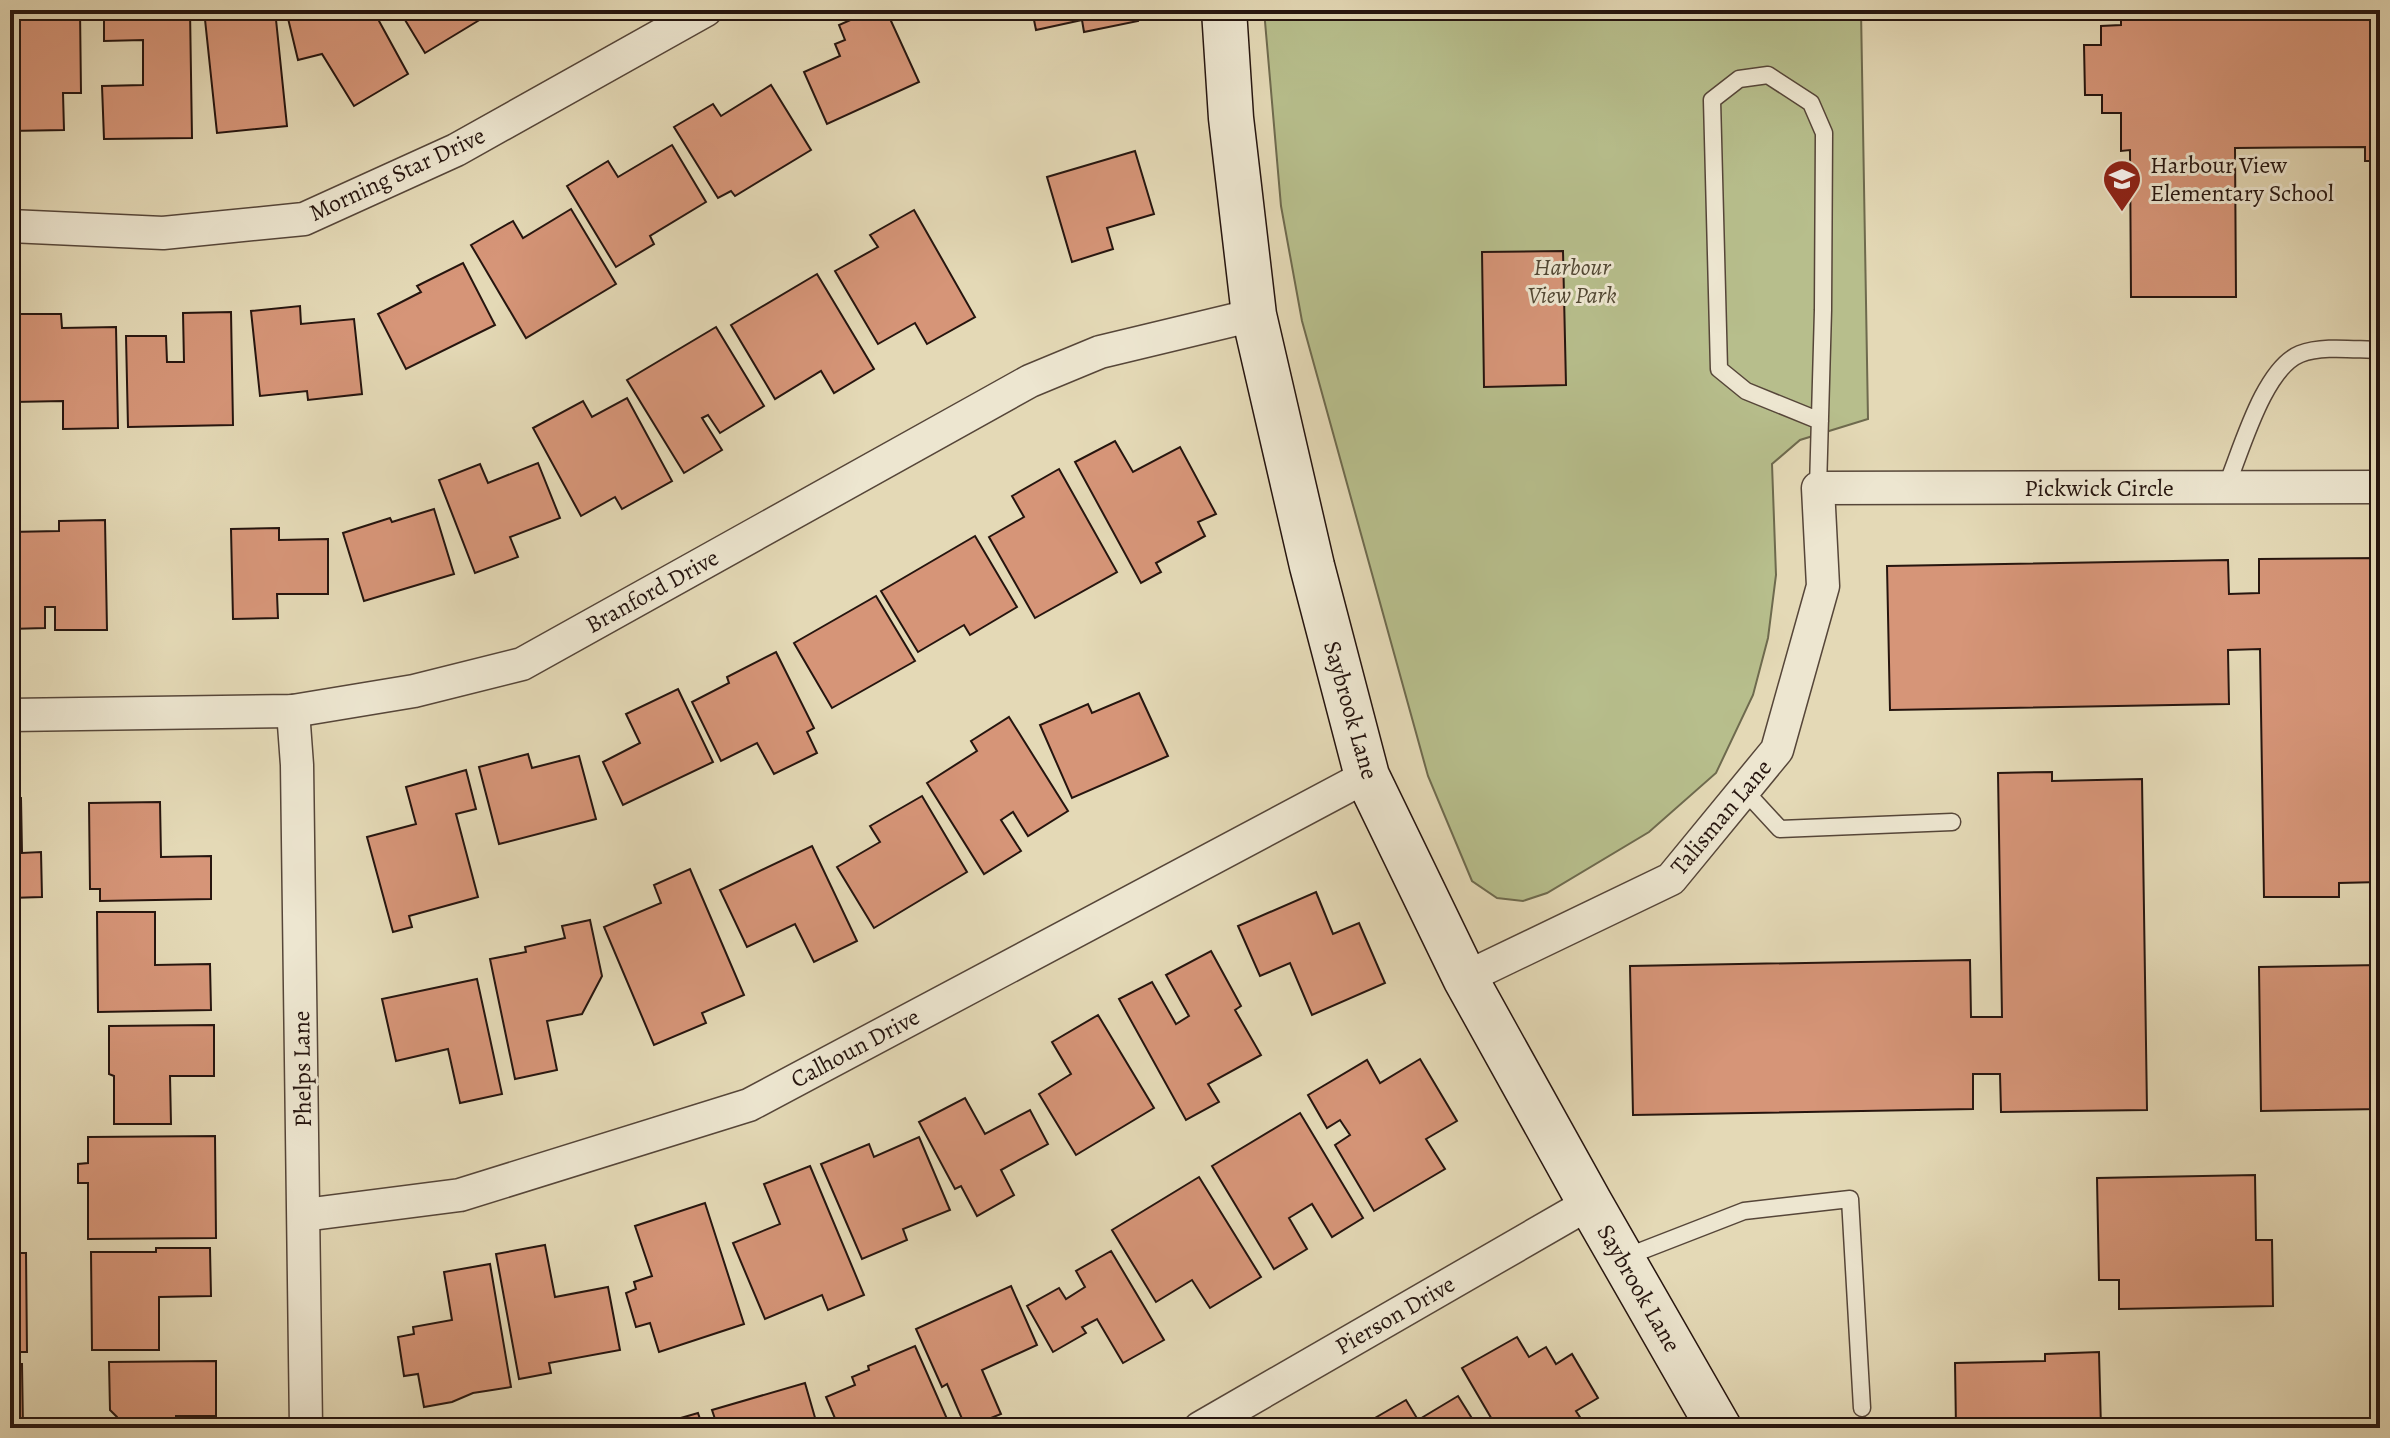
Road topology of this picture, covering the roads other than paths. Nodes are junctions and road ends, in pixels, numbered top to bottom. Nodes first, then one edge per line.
1 (706, 10) edge
2 (1224, 10) edge
3 (10, 226) edge
4 (1254, 315) junction
5 (2380, 350) edge
6 (1820, 421) junction
7 (2226, 487) junction
8 (2380, 487) edge
9 (1818, 488) junction
10 (293, 711) junction
11 (10, 715) edge
12 (1367, 776) junction
13 (1744, 790) junction
14 (1952, 822) dead end
15 (1465, 978) junction
16 (1590, 1203) junction
17 (304, 1215) junction
18 (1622, 1259) junction
19 (1862, 1408) dead end
20 (306, 1428) edge
21 (1200, 1428) edge
22 (1719, 1428) edge

1 - 3 street, Morning Star Drive
2 - 4 street, Saybrook Lane
4 - 10 street, Branford Drive
4 - 12 street, Saybrook Lane
5 - 7 lane
6 - 6 lane
6 - 9 lane
7 - 8 street, Pickwick Circle
7 - 9 street, Pickwick Circle
9 - 13 street, Talisman Lane
10 - 11 street, Branford Drive
10 - 17 street, Phelps Lane
12 - 15 street, Saybrook Lane
12 - 17 street, Calhoun Drive
13 - 14 lane
13 - 15 street, Talisman Lane
15 - 16 street, Saybrook Lane
16 - 18 street, Saybrook Lane
16 - 21 street, Pierson Drive
17 - 20 street, Phelps Lane
18 - 19 lane
18 - 22 street, Saybrook Lane

